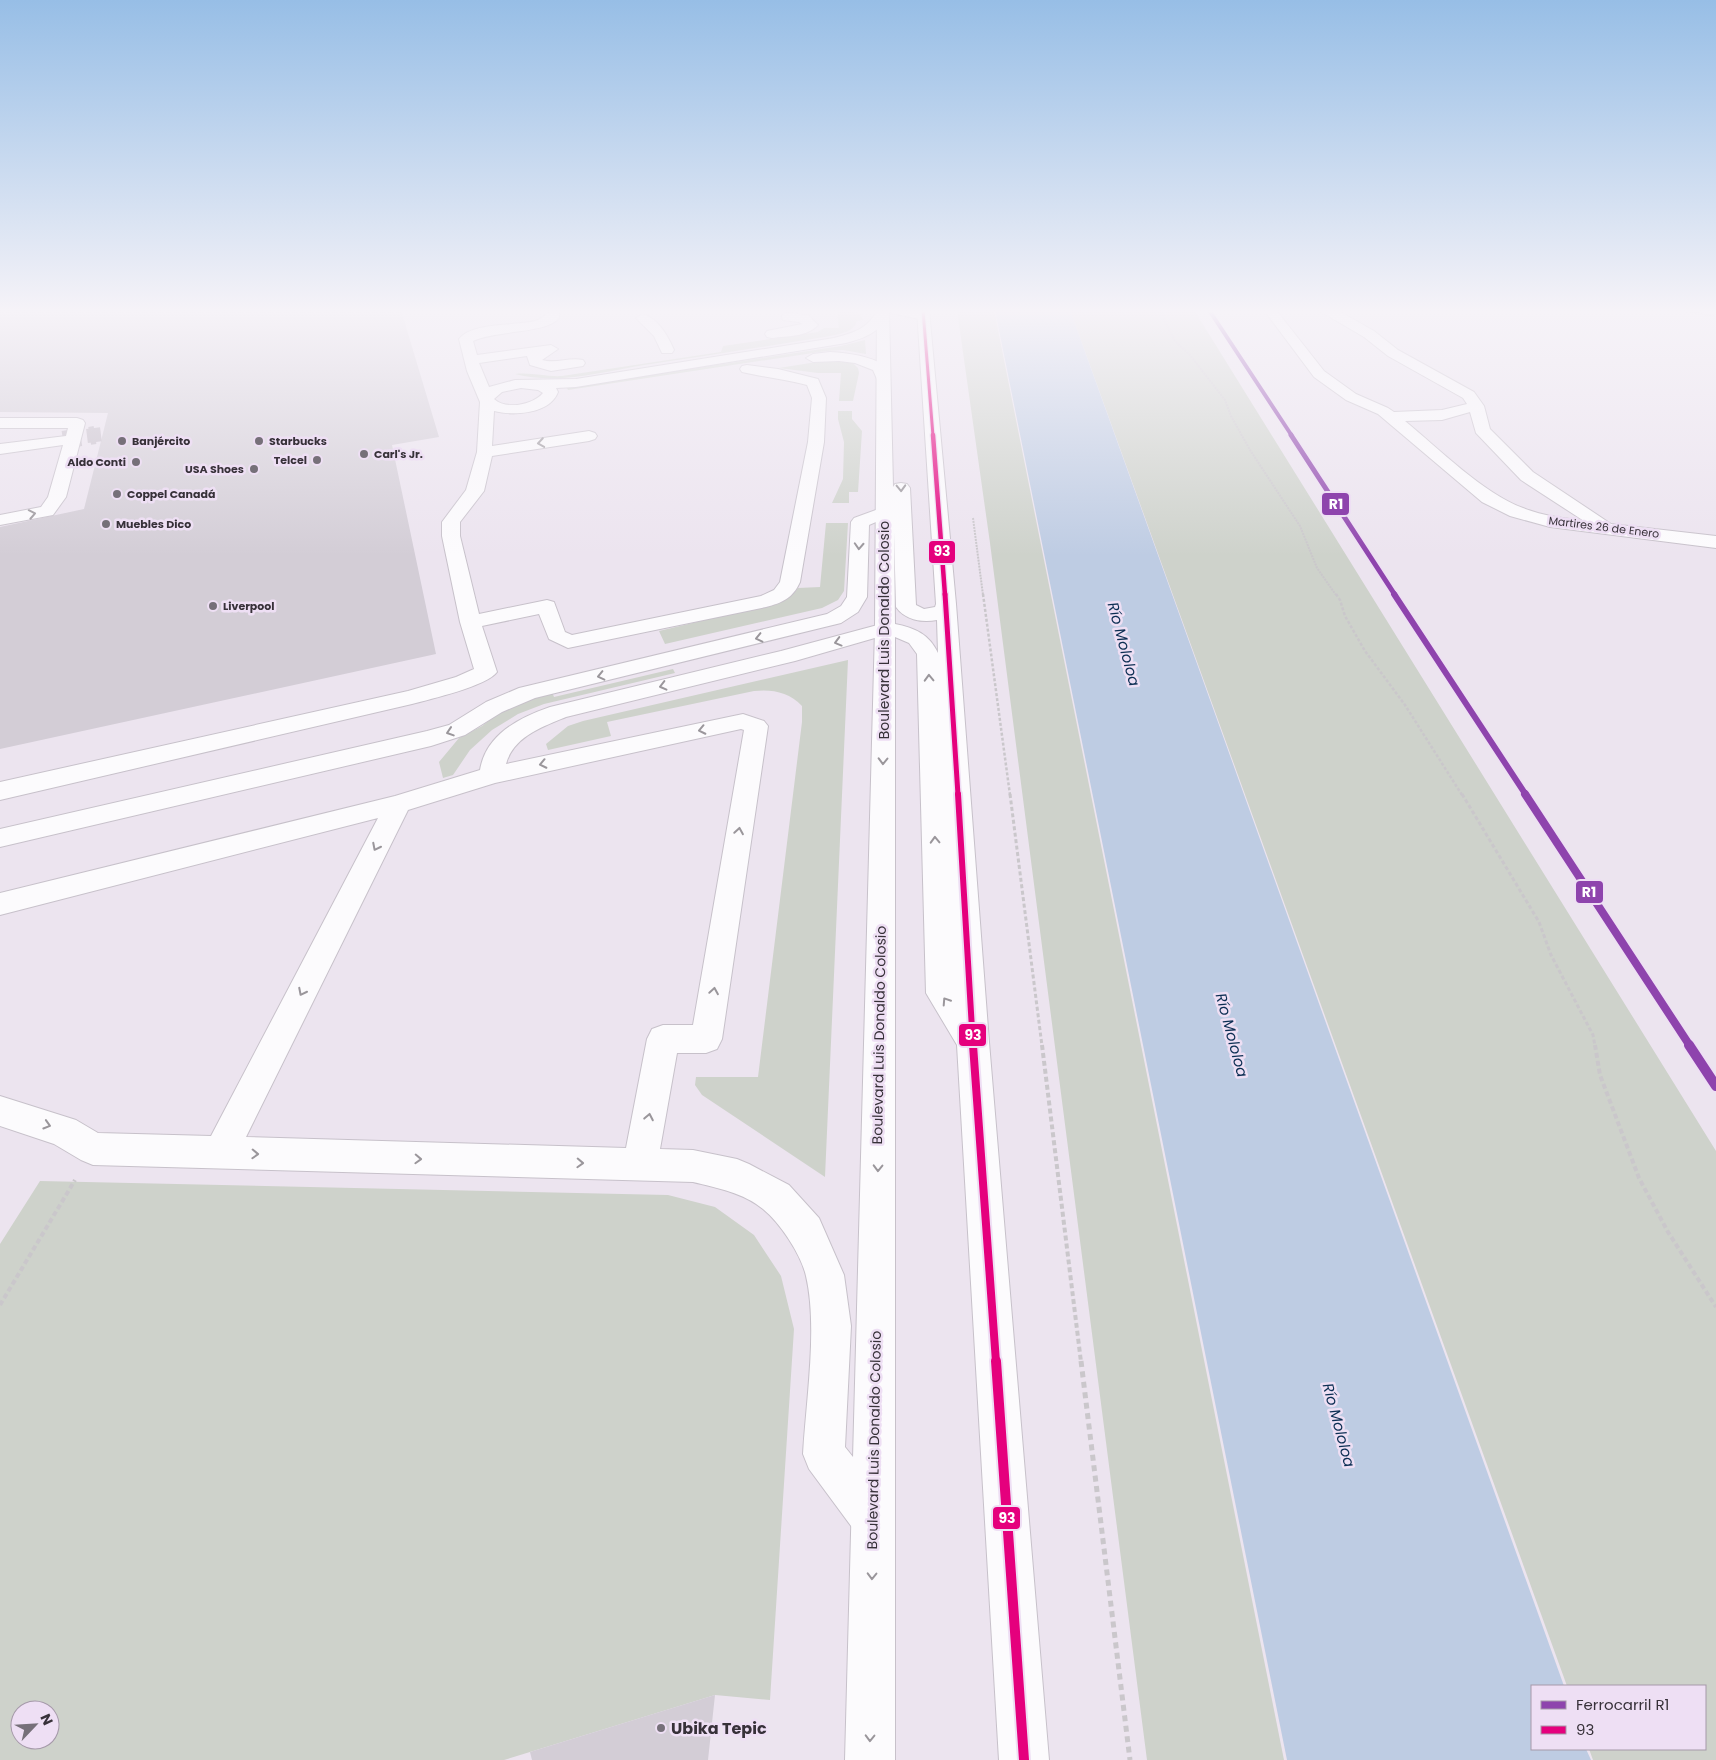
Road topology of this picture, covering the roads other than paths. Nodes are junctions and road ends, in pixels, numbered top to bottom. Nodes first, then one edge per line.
1 (484, 392) edge
2 (496, 392) edge
3 (551, 392) edge
4 (603, 392) edge
5 (817, 392) edge
6 (882, 392) edge
7 (913, 392) edge
8 (1344, 392) edge
9 (1464, 392) edge
10 (487, 400) junction
11 (542, 402) junction
12 (1476, 406) junction
13 (1391, 417) junction
14 (0, 423) edge
15 (510, 423) dead end
16 (589, 436) dead end
17 (489, 444) junction
18 (884, 448) junction
19 (0, 449) edge
20 (0, 459) edge
21 (884, 512) junction
22 (0, 520) edge
23 (1608, 528) junction
24 (1716, 542) edge
25 (946, 604) junction
26 (470, 622) junction
27 (885, 629) junction
28 (486, 672) junction
29 (464, 682) junction
30 (519, 692) junction
31 (492, 775) junction
32 (0, 791) edge
33 (398, 804) junction
34 (0, 838) edge
35 (0, 904) edge
36 (973, 1042) junction
37 (0, 1111) edge
38 (220, 1153) junction
39 (640, 1165) junction
40 (873, 1518) junction
41 (870, 1760) edge
42 (1024, 1760) edge

1 - 10 main road
2 - 10 main road
3 - 11 main road
4 - 11 main road
5 - 26 main road
6 - 18 main road, Boulevard Luis Donaldo Colosio
7 - 25 main road
8 - 13 main road, Martires 26 de Enero
9 - 12 main road
10 - 11 main road
10 - 17 main road
11 - 15 main road
12 - 13 main road
12 - 23 main road
13 - 23 main road, Martires 26 de Enero
22 -> 14 main road
16 -> 17 main road
17 - 26 main road
18 - 21 main road, Boulevard Luis Donaldo Colosio
18 -> 25 main road
19 - 20 main road
21 - 27 main road, Boulevard Luis Donaldo Colosio
21 -> 30 main road
23 - 24 main road, Martires 26 de Enero
25 - 36 main road
26 - 28 main road
27 -> 31 main road
36 -> 27 main road
27 -> 40 main road, Boulevard Luis Donaldo Colosio
28 - 29 main road
28 - 30 main road
29 - 30 main road
29 - 32 main road
30 -> 34 main road
31 - 33 main road
39 -> 31 main road
33 - 35 main road
33 -> 38 main road
36 - 42 main road
37 -> 38 main road
38 -> 39 main road
39 - 40 main road
40 -> 41 main road, Boulevard Luis Donaldo Colosio

